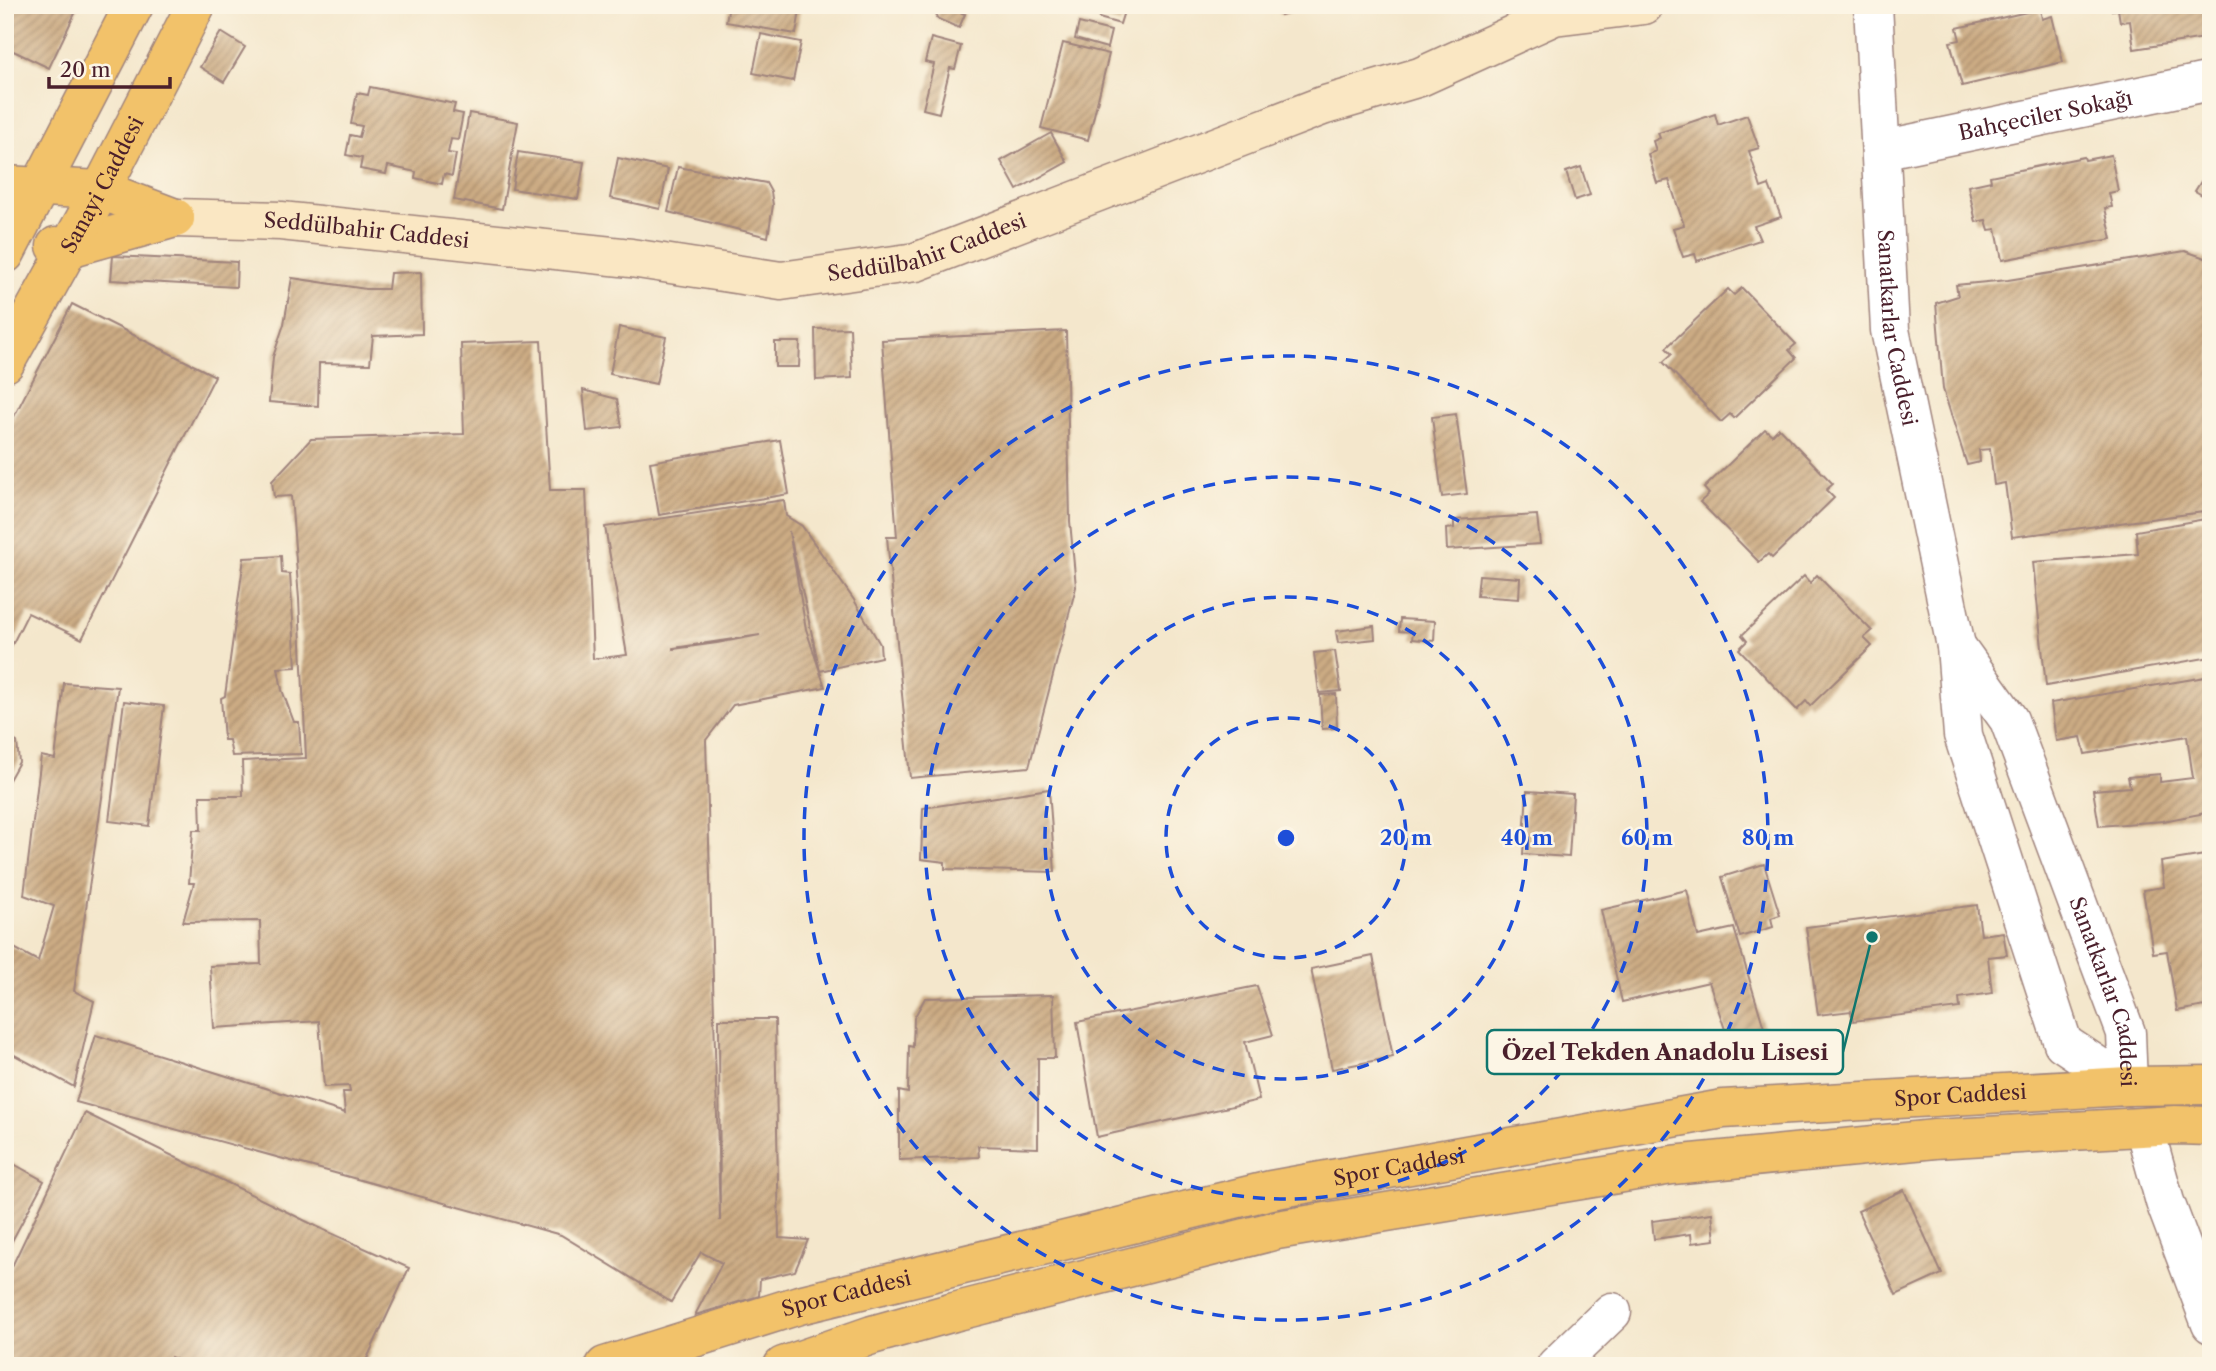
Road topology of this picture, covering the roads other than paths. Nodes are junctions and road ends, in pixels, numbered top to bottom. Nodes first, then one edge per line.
1 (134, 5) edge
2 (196, 5) edge
3 (1644, 5) edge
4 (1873, 5) edge
5 (2211, 81) edge
6 (1881, 150) junction
7 (23, 185) edge
8 (101, 190) junction
9 (175, 218) junction
10 (7, 244) edge
11 (69, 248) junction
12 (5, 363) edge
13 (1956, 646) junction
14 (2211, 1085) edge
15 (2128, 1086) junction
16 (2211, 1126) edge
17 (2144, 1127) junction
18 (1612, 1311) dead end
19 (2211, 1324) edge
20 (605, 1366) edge
21 (783, 1366) edge
22 (1556, 1366) edge

1 - 7 main road
2 - 8 main road, Sanayi Caddesi
3 - 9 street, Seddülbahir Caddesi
4 - 6 street, Sanatkarlar Caddesi
5 - 6 street, Bahçeciler Sokağı
6 - 13 street, Sanatkarlar Caddesi
7 - 8 main road
7 - 10 main road
8 - 9 main road
8 - 11 main road, Sanayi Caddesi
9 - 11 main road
10 - 11 main road
11 - 12 main road, Sanayi Caddesi
13 - 15 street, Sanatkarlar Caddesi
13 - 15 street, Sanatkarlar Caddesi
14 - 15 main road, Spor Caddesi
15 - 17 main road
15 - 20 main road, Spor Caddesi
16 - 17 main road, Spor Caddesi
17 - 19 street
17 - 21 main road, Spor Caddesi
18 - 22 street

